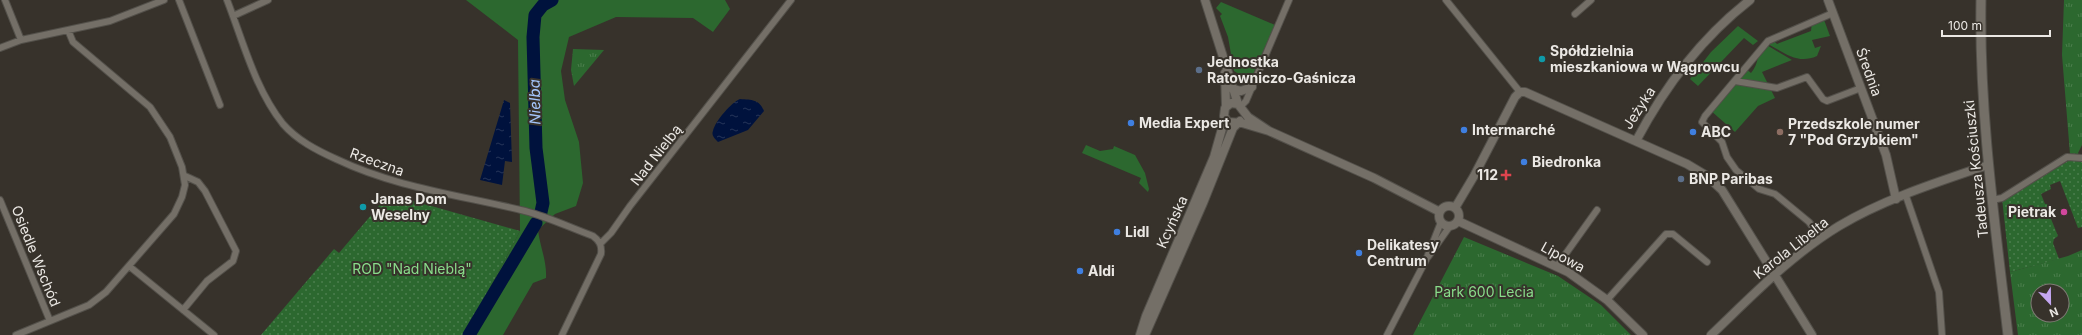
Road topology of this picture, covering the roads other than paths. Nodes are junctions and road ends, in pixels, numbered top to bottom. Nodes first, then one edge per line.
1 (6, 0) edge
2 (164, 0) edge
3 (179, 0) edge
4 (227, 0) edge
5 (268, 0) edge
6 (791, 0) edge
7 (1205, 0) edge
8 (1288, 0) edge
9 (1446, 0) edge
10 (1591, 0) edge
11 (1750, 0) edge
12 (1828, 0) edge
13 (1980, 0) edge
14 (1833, 13) junction
15 (1575, 14) dead end
16 (233, 16) junction
17 (68, 30) junction
18 (21, 40) junction
19 (0, 48) edge
20 (1225, 66) junction
21 (1735, 81) junction
22 (1252, 88) junction
23 (1861, 88) junction
24 (1233, 89) junction
25 (1520, 92) junction
26 (220, 105) dead end
27 (1226, 106) junction
28 (1241, 107) junction
29 (1224, 118) junction
30 (1237, 122) junction
31 (1268, 131) junction
32 (1636, 141) junction
33 (2082, 158) edge
34 (1988, 165) junction
35 (185, 176) junction
36 (1906, 196) junction
37 (0, 200) edge
38 (1896, 200) junction
39 (1992, 200) junction
40 (1455, 208) junction
41 (1597, 210) dead end
42 (1440, 212) junction
43 (1441, 222) junction
44 (1458, 222) junction
45 (1450, 226) junction
46 (1821, 238) junction
47 (600, 244) junction
48 (1426, 260) junction
49 (1707, 262) dead end
50 (129, 266) junction
51 (1557, 266) junction
52 (1775, 275) junction
53 (1607, 300) junction
54 (183, 310) junction
55 (50, 321) junction
56 (16, 335) edge
57 (214, 335) edge
58 (562, 335) edge
59 (1140, 335) edge
60 (1145, 335) edge
61 (1387, 335) edge
62 (1643, 335) edge
63 (1711, 335) edge
64 (1812, 335) edge
65 (1942, 335) edge
66 (2008, 335) edge

1 - 18 street
2 - 17 street
3 - 26 street
4 - 16 street, Rzeczna
5 - 16 street
6 - 47 street, Nad Nielbą
7 - 20 street
8 - 22 street
9 - 25 street
10 - 15 street
11 - 32 street, Jeżyka
12 - 14 street, Średnia
13 - 34 main road, Tadeusza Kościuszki
14 - 21 street
14 - 23 street, Średnia
16 - 47 street, Rzeczna
17 - 18 street
17 - 35 street
18 - 19 street
20 - 24 street
20 - 27 street
21 - 23 street
21 - 46 street
22 - 24 street
22 - 28 street
23 - 38 street, Średnia
24 - 28 street
25 - 32 street, Jeżyka
25 - 40 street
27 - 28 street
27 - 29 street
28 - 30 street
28 - 31 street
29 - 30 street
29 - 59 street, Kcyńska
30 - 31 street
30 - 60 street, Kcyńska
31 - 42 street
32 - 52 street
33 - 39 street
34 - 36 street, Karola Libelta
34 - 39 main road, Tadeusza Kościuszki
35 - 50 street
35 - 54 street
36 - 38 street, Karola Libelta
36 - 65 street
37 - 55 street, Osiedle Wschód
38 - 46 street, Karola Libelta
39 - 66 main road, Tadeusza Kościuszki
40 - 42 street
40 - 44 street
41 - 51 street
42 - 43 street
43 - 45 street
43 - 48 street
44 - 45 street
44 - 51 street, Lipowa
45 - 48 street
46 - 52 street, Karola Libelta
47 - 58 street
48 - 61 street
49 - 53 street
50 - 54 street
50 - 55 street
51 - 53 street, Lipowa
52 - 63 street, Karola Libelta
52 - 64 street
53 - 62 street, Lipowa
54 - 57 street
55 - 56 street

